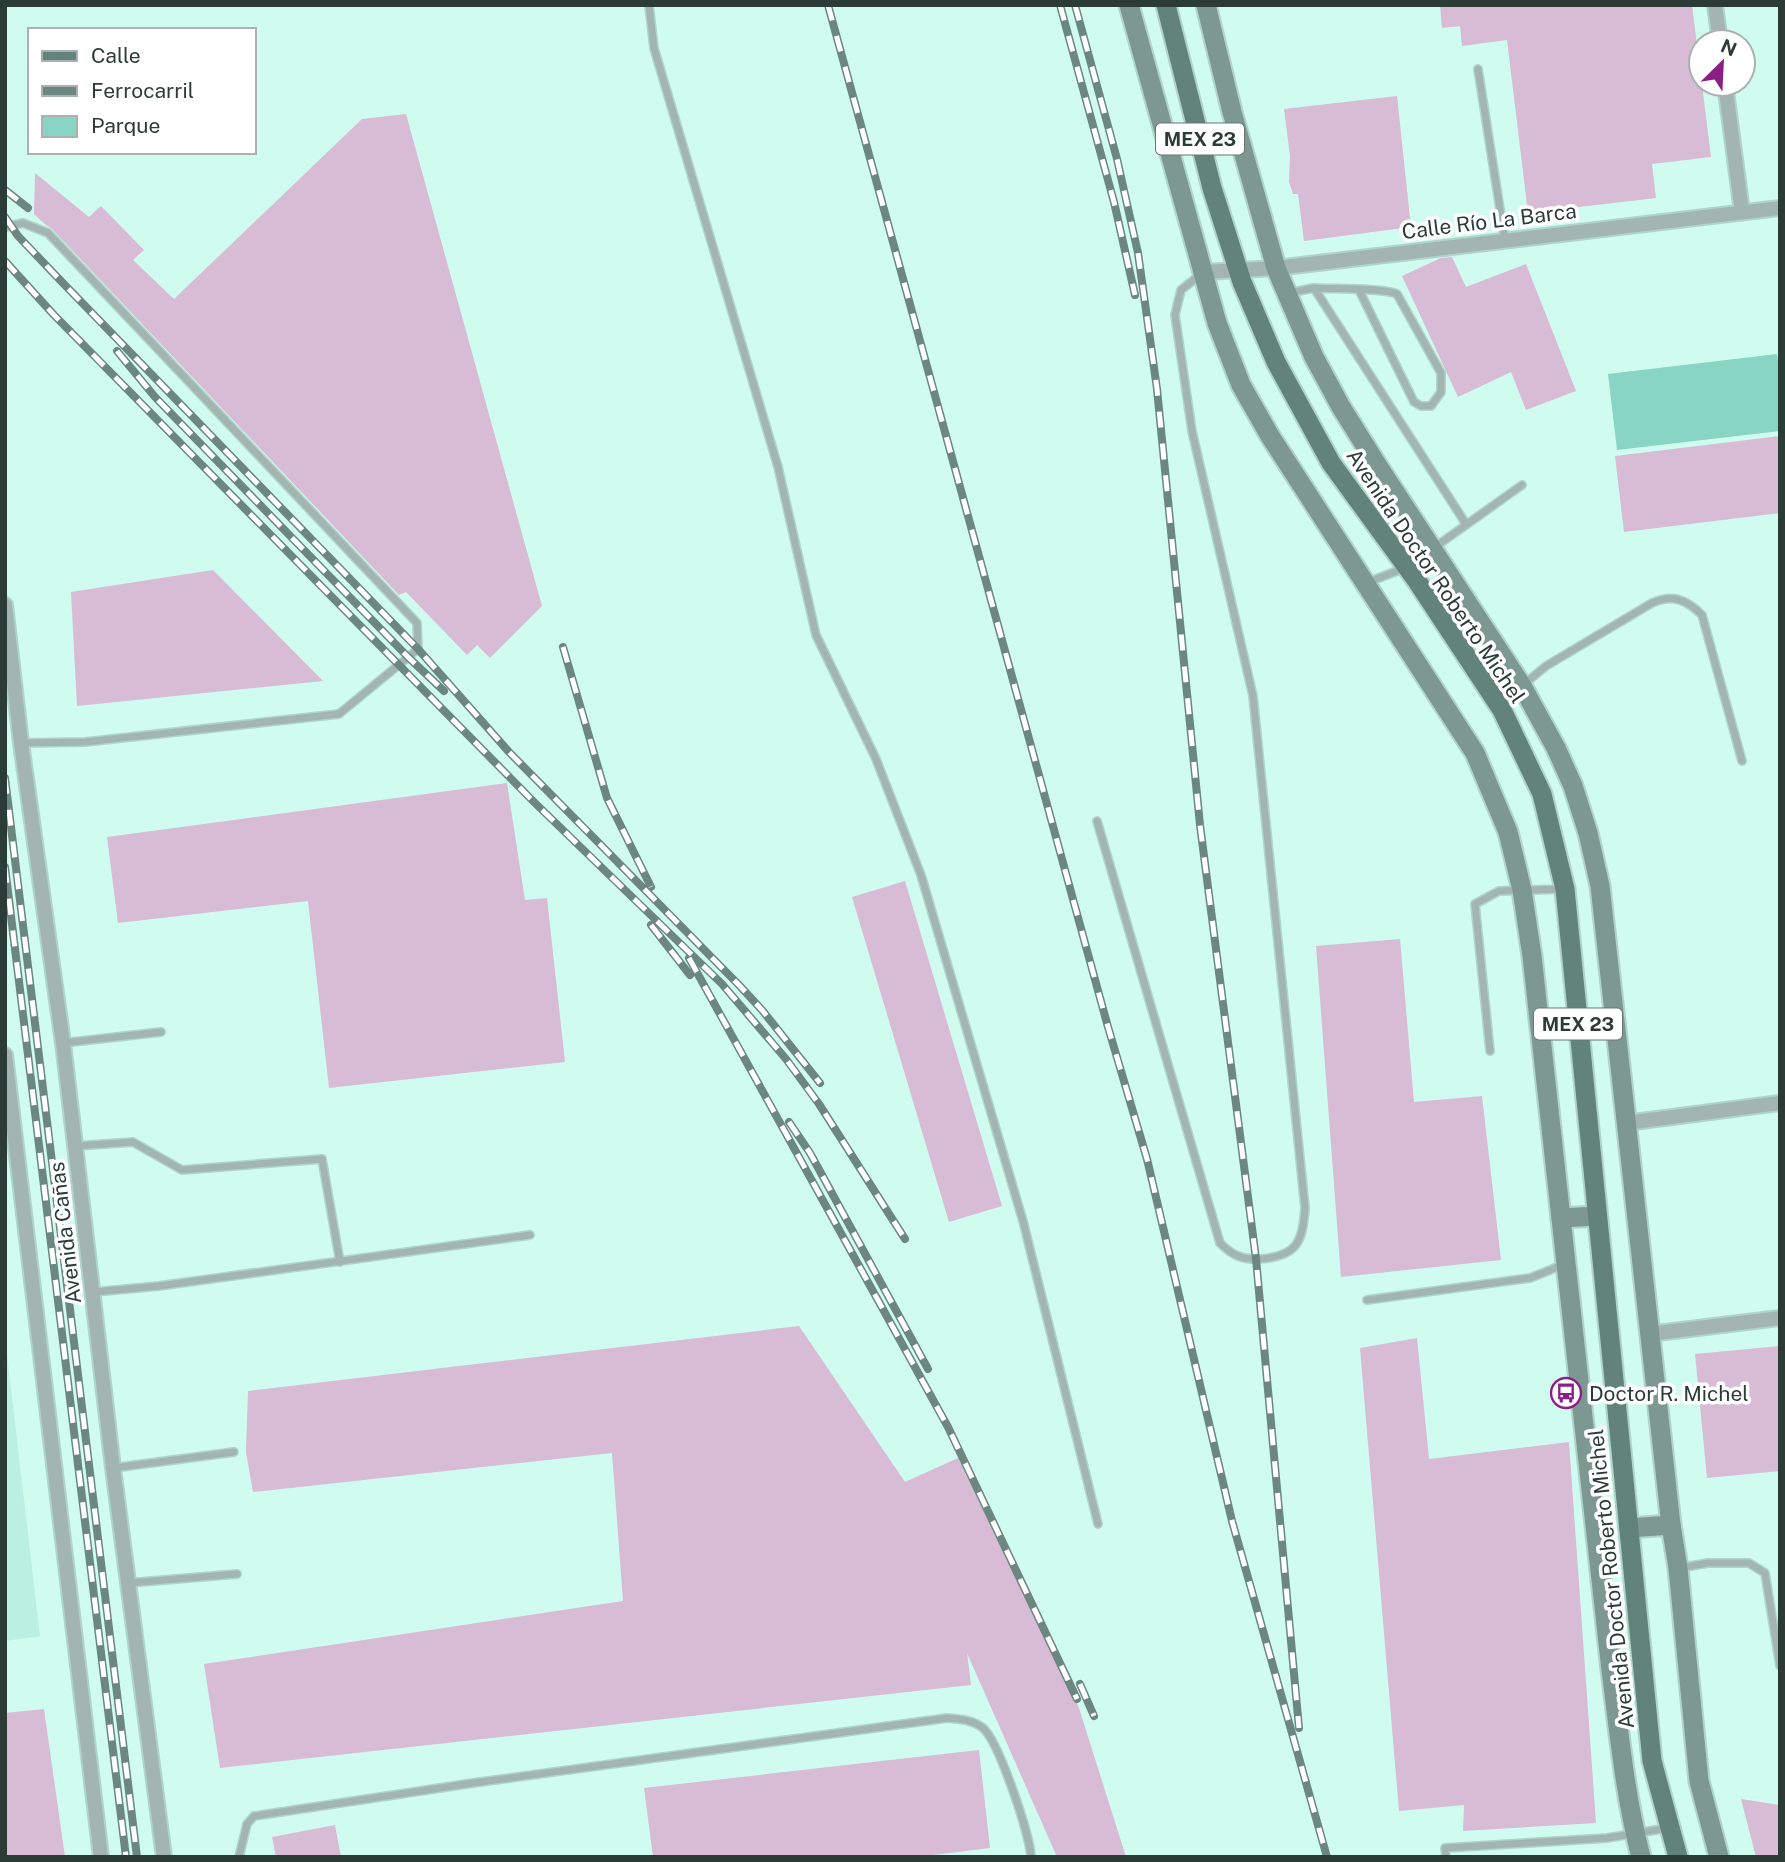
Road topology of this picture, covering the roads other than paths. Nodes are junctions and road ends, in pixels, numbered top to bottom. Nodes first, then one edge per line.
1 (649, 5) edge
2 (1129, 5) edge
3 (1166, 5) edge
4 (1206, 5) edge
5 (1715, 5) edge
6 (1718, 28) edge
7 (1478, 69) dead end
8 (1727, 98) edge
9 (1780, 208) edge
10 (1742, 212) junction
11 (5, 227) edge
12 (1505, 241) junction
13 (1276, 268) junction
14 (1239, 271) junction
15 (1204, 272) junction
16 (1314, 288) junction
17 (1360, 292) junction
18 (1287, 293) junction
19 (1522, 485) dead end
20 (1465, 524) junction
21 (1433, 549) junction
22 (1407, 567) junction
23 (1366, 584) junction
24 (5, 605) edge
25 (1522, 686) junction
26 (21, 743) junction
27 (1742, 761) dead end
28 (1097, 821) dead end
29 (1565, 889) junction
30 (1522, 890) junction
31 (162, 1032) dead end
32 (63, 1043) junction
33 (1490, 1051) dead end
34 (5, 1055) edge
35 (1780, 1103) edge
36 (1626, 1122) junction
37 (76, 1146) junction
38 (1597, 1216) junction
39 (1561, 1218) junction
40 (530, 1235) dead end
41 (340, 1262) junction
42 (1566, 1264) junction
43 (94, 1292) junction
44 (1367, 1300) dead end
45 (1780, 1318) edge
46 (1649, 1334) junction
47 (234, 1452) dead end
48 (113, 1468) junction
49 (1098, 1524) dead end
50 (1671, 1525) junction
51 (1629, 1528) junction
52 (1678, 1568) junction
53 (237, 1574) dead end
54 (128, 1583) junction
55 (1780, 1666) edge
56 (1670, 1828) junction
57 (1635, 1835) junction
58 (101, 1857) edge
59 (164, 1857) edge
60 (239, 1857) edge
61 (1031, 1857) edge
62 (1446, 1857) edge
63 (1641, 1857) edge
64 (1678, 1857) edge
65 (1719, 1857) edge

1 - 49 lane
2 - 15 main road, Avenida Doctor Roberto Michel
3 - 14 main road, Avenida Doctor Roberto Michel / MEX 23
4 - 13 main road, Avenida Doctor Roberto Michel
5 - 6 street
7 - 12 lane
8 - 10 street
9 - 10 street, Calle Río La Barca
10 - 12 street, Calle Río La Barca
11 - 26 lane
12 - 13 street, Calle Río La Barca
13 - 14 street, Calle Río La Barca
13 - 18 main road, Avenida Doctor Roberto Michel
14 - 15 street, Calle Río La Barca
14 - 22 main road, Avenida Doctor Roberto Michel / MEX 23
15 - 23 main road, Avenida Doctor Roberto Michel
15 - 28 lane
16 - 17 lane
16 - 18 lane
16 - 20 lane
17 - 17 lane
18 - 21 main road, Avenida Doctor Roberto Michel
19 - 20 lane
20 - 21 lane
21 - 22 lane
21 - 25 main road, Avenida Doctor Roberto Michel
22 - 23 lane
22 - 29 main road, Avenida Doctor Roberto Michel / MEX 23
23 - 30 main road, Avenida Doctor Roberto Michel
24 - 26 street, Avenida Cañas
25 - 27 lane
25 - 36 main road, Avenida Doctor Roberto Michel
26 - 32 street, Avenida Cañas
29 - 30 lane
29 - 38 main road, Avenida Doctor Roberto Michel / MEX 23
30 - 33 lane
30 - 39 main road, Avenida Doctor Roberto Michel
31 - 32 lane
32 - 37 street, Avenida Cañas
34 - 58 street, Avenida Cañas
35 - 36 street
36 - 46 main road, Avenida Doctor Roberto Michel
37 - 41 lane
37 - 43 street, Avenida Cañas
38 - 39 main road
38 - 51 main road, Avenida Doctor Roberto Michel / MEX 23
39 - 42 main road, Avenida Doctor Roberto Michel
40 - 41 lane
41 - 43 lane
42 - 44 lane
42 - 57 main road, Avenida Doctor Roberto Michel
43 - 48 street, Avenida Cañas
45 - 46 street
46 - 50 main road, Avenida Doctor Roberto Michel
47 - 48 lane
48 - 54 street, Avenida Cañas
50 - 51 main road
50 - 52 main road, Avenida Doctor Roberto Michel
51 - 56 main road, Avenida Doctor Roberto Michel / MEX 23
52 - 55 lane
52 - 65 main road, Avenida Doctor Roberto Michel
53 - 54 lane
54 - 59 street, Avenida Cañas
56 - 57 lane
56 - 64 main road, Avenida Doctor Roberto Michel / MEX 23
57 - 62 lane
57 - 63 main road, Avenida Doctor Roberto Michel
60 - 61 lane

